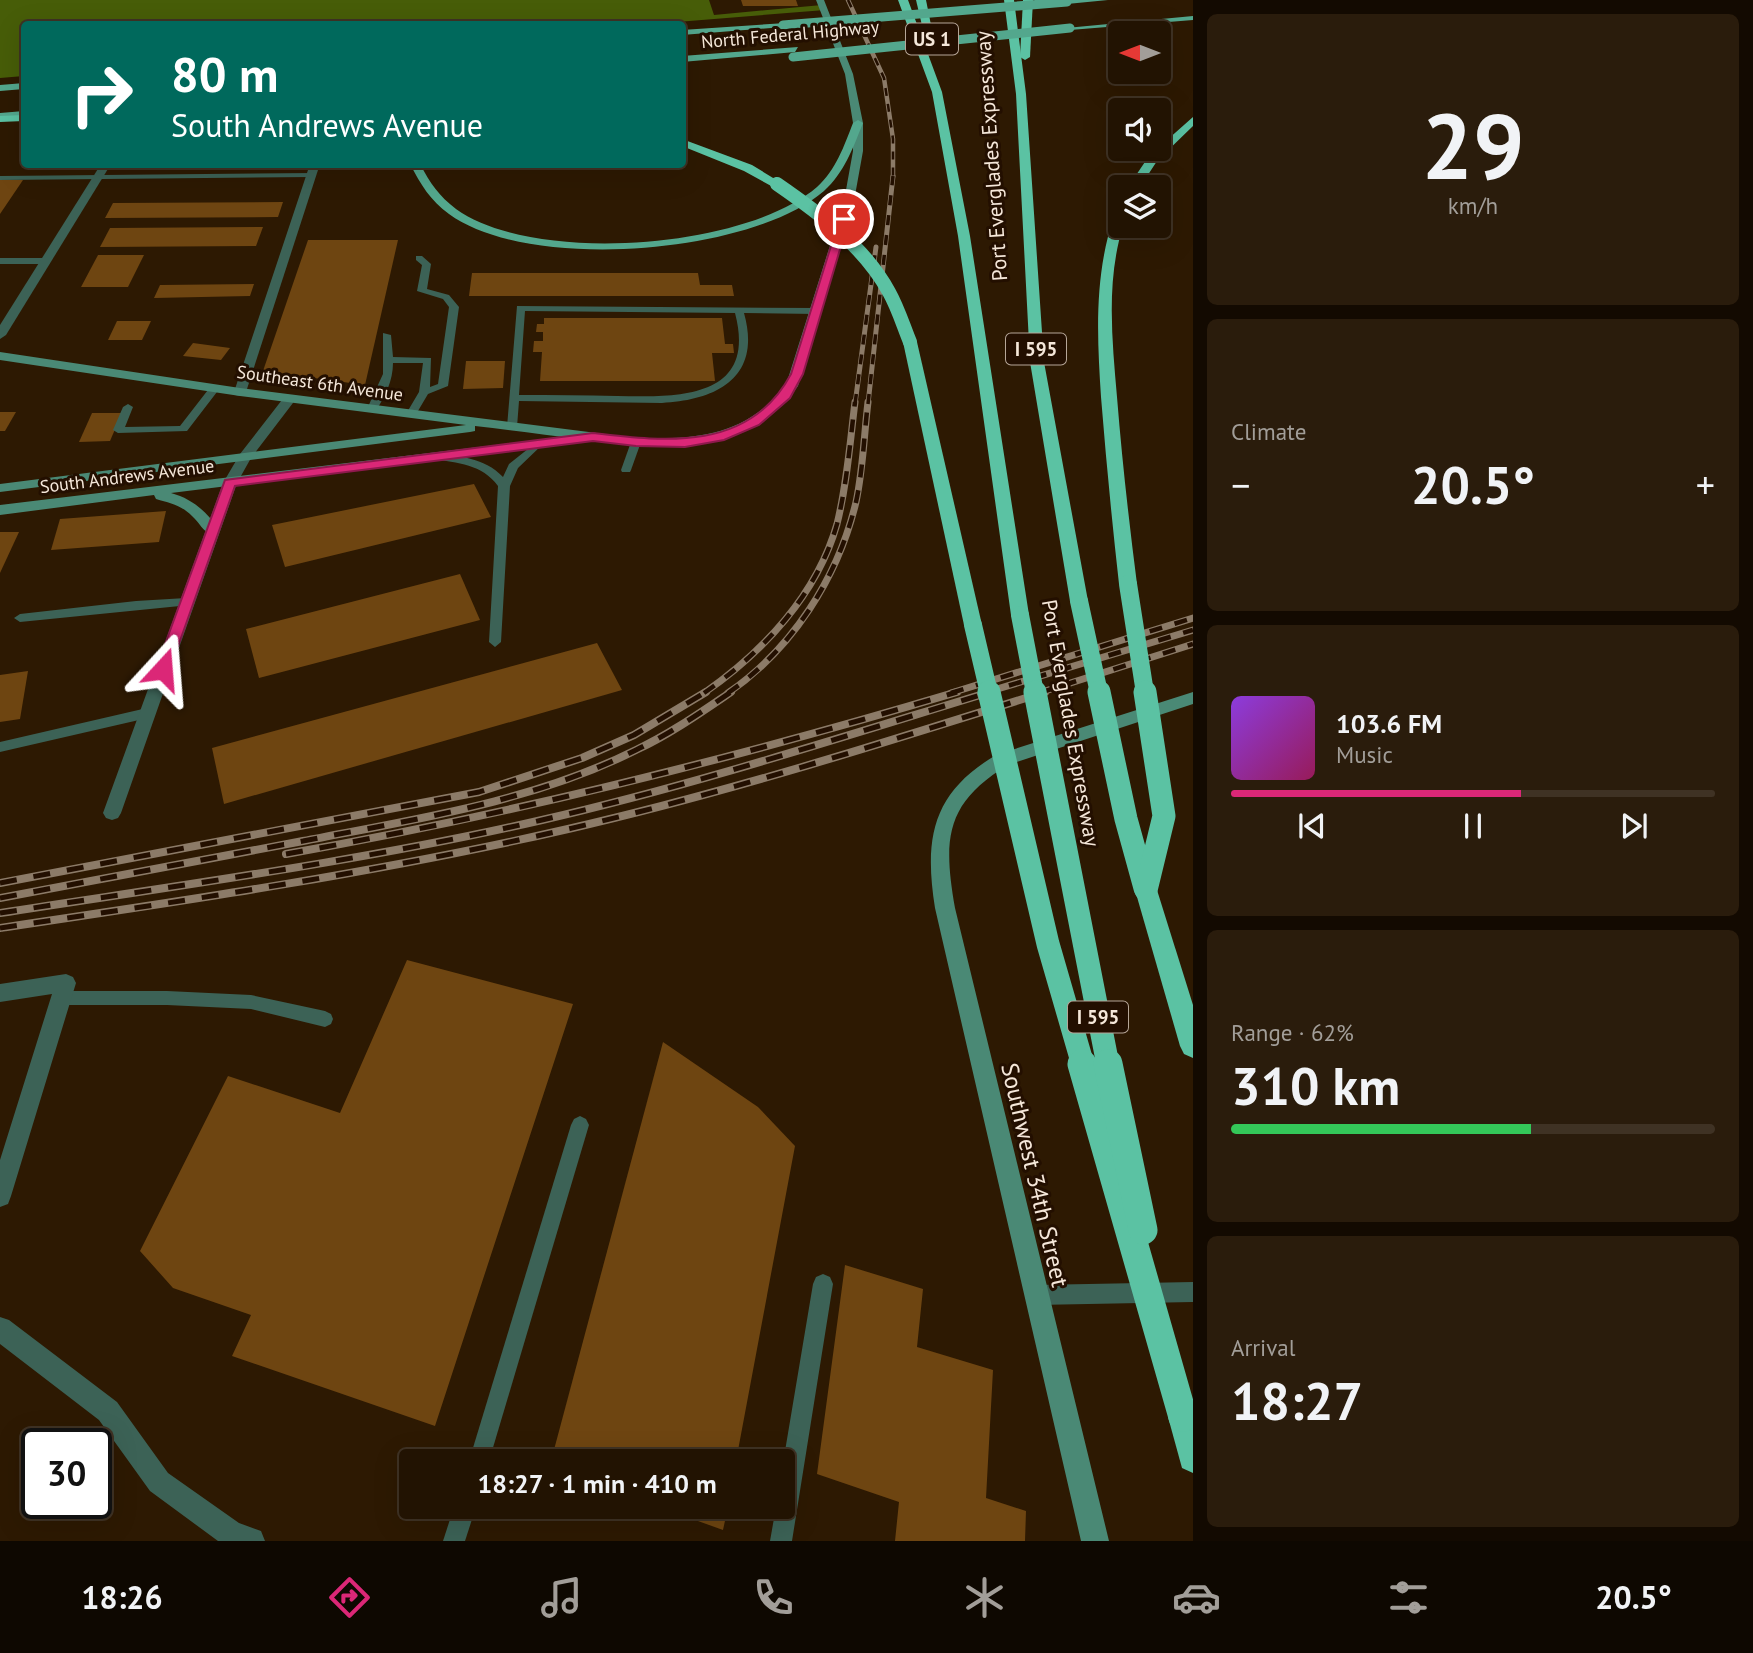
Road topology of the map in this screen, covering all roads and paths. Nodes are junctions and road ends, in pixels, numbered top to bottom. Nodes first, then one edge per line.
1 (820, 0) edge
2 (903, 0) edge
3 (921, 0) edge
4 (1009, 0) edge
5 (1028, 0) edge
6 (1104, 0) edge
7 (1193, 18) edge
8 (686, 33) edge
9 (794, 53) junction
10 (686, 59) edge
11 (686, 67) edge
12 (21, 86) edge
13 (0, 88) edge
14 (937, 92) junction
15 (1021, 94) junction
16 (21, 116) edge
17 (0, 117) edge
18 (1193, 120) edge
19 (858, 123) junction
20 (686, 144) edge
21 (0, 168) edge
22 (417, 168) edge
23 (103, 170) edge
24 (312, 172) joint
25 (1142, 175) edge
26 (0, 177) edge
27 (1114, 238) edge
28 (419, 258) dead end
29 (0, 261) edge
30 (47, 261) junction
31 (739, 311) junction
32 (817, 311) junction
33 (0, 335) edge
34 (386, 335) dead end
35 (0, 356) edge
36 (390, 360) junction
37 (215, 388) junction
38 (240, 392) junction
39 (424, 392) junction
40 (290, 398) junction
41 (514, 398) junction
42 (128, 407) dead end
43 (372, 409) junction
44 (411, 414) junction
45 (494, 425) junction
46 (512, 428) junction
47 (593, 437) junction
48 (636, 442) junction
49 (538, 443) junction
50 (430, 456) junction
51 (246, 457) junction
52 (626, 470) dead end
53 (230, 483) junction
54 (504, 485) junction
55 (0, 488) edge
56 (134, 494) junction
57 (0, 510) edge
58 (212, 530) junction
59 (186, 602) junction
60 (20, 618) dead end
61 (495, 642) dead end
62 (1193, 698) edge
63 (147, 713) junction
64 (0, 747) edge
65 (112, 813) dead end
66 (1146, 890) junction
67 (63, 990) junction
68 (0, 993) edge
69 (325, 1019) dead end
70 (1193, 1046) edge
71 (580, 1125) dead end
72 (0, 1196) edge
73 (823, 1284) dead end
74 (1193, 1292) edge
75 (1035, 1295) junction
76 (0, 1329) edge
77 (1183, 1417) junction
78 (483, 1449) edge
79 (1193, 1457) edge
80 (461, 1519) edge
81 (251, 1541) edge
82 (454, 1541) edge
83 (781, 1541) edge
84 (1095, 1541) edge

1 - 19 street, Southeast 6th Avenue
2 - 14 highway, Port Everglades Expressway
3 - 14 highway
4 - 15 highway, Port Everglades Expressway
5 - 15 highway
6 - 8 main road, North Federal Highway / US 1, bridge
7 - 9 main road, bridge
9 - 10 main road, North Federal Highway
9 - 11 main road
12 - 13 main road
14 - 77 highway, Port Everglades Expressway / I 595, bridge
15 - 66 highway, Port Everglades Expressway / I 595, bridge
16 - 17 highway
18 - 25 highway
19 - 22 main road
19 - 32 street, Southeast 6th Avenue
20 - 77 highway, bridge
21 - 23 lane
23 - 24 lane
23 - 26 lane
23 - 30 street
24 - 38 street
27 - 66 highway, bridge
28 - 39 lane
29 - 30 lane
30 - 33 street
31 - 32 lane
31 - 41 lane
31 - 41 lane
32 - 48 street, Southeast 6th Avenue
34 - 36 lane
35 - 37 street, Southeast 6th Avenue
36 - 39 lane
36 - 43 lane
37 - 38 street, Southeast 6th Avenue
37 - 42 lane
38 - 40 street, Southeast 6th Avenue
39 - 44 lane
40 - 43 street, Southeast 6th Avenue
40 - 51 street
41 - 46 lane
43 - 44 street, Southeast 6th Avenue
44 - 45 street, Southeast 6th Avenue
45 - 46 street, Southeast 6th Avenue
45 - 51 street, South Andrews Avenue
46 - 47 street, Southeast 6th Avenue
47 - 48 street, Southeast 6th Avenue
47 - 49 street, South Andrews Avenue
48 - 52 lane
49 - 50 street, South Andrews Avenue
49 - 54 lane
50 - 53 street, South Andrews Avenue
50 - 54 lane
51 - 53 street
51 - 55 street, South Andrews Avenue
53 - 56 street, South Andrews Avenue
53 - 58 street
54 - 61 lane
56 - 57 street, South Andrews Avenue
56 - 58 street
58 - 59 street
59 - 60 lane
59 - 63 street
62 - 75 street, Southwest 34th Street
63 - 64 lane
63 - 65 street
66 - 70 highway, Port Everglades Expressway / I 595
67 - 68 street
67 - 69 lane
67 - 72 street
71 - 78 lane
73 - 83 lane
74 - 75 lane
75 - 84 street, Southwest 34th Street
76 - 81 street
77 - 79 highway, Port Everglades Expressway / I 595
80 - 82 lane

